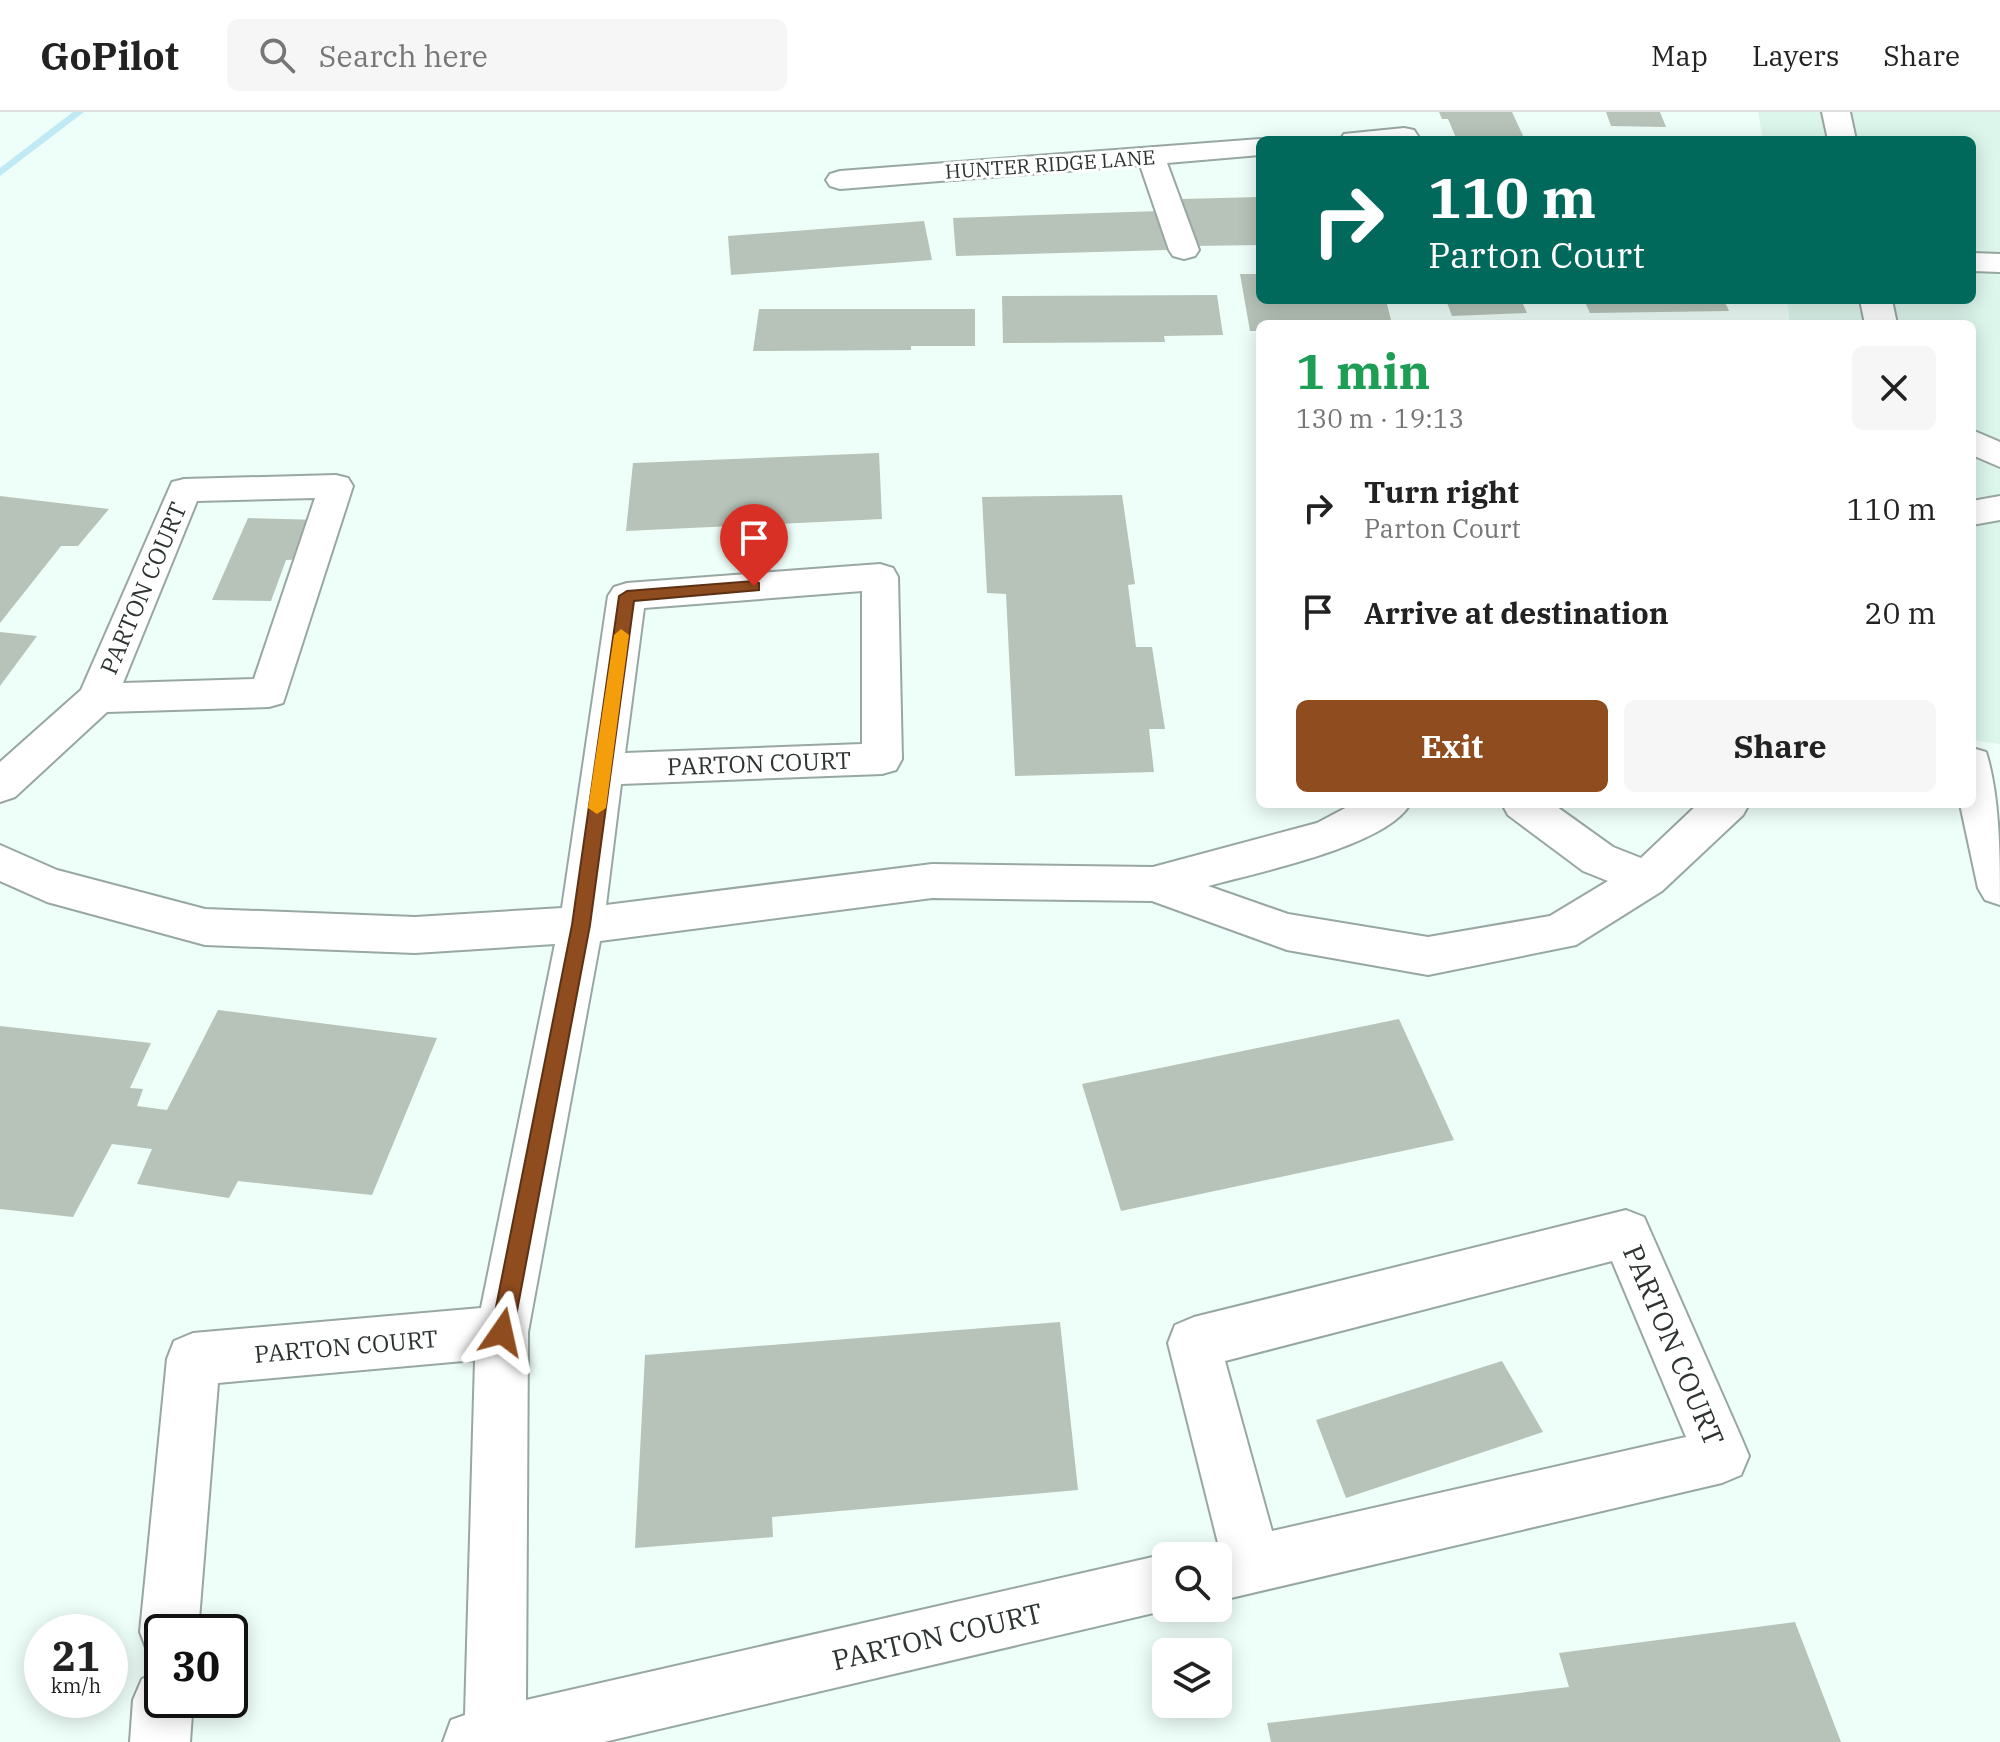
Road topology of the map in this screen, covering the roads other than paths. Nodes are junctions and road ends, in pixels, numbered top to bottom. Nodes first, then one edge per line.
1 (1836, 112) edge
2 (1401, 129) edge
3 (1371, 136) edge
4 (1841, 136) edge
5 (1256, 147) edge
6 (1151, 156) junction
7 (840, 180) dead end
8 (1184, 250) dead end
9 (1976, 262) edge
10 (2000, 263) edge
11 (1976, 443) edge
12 (2000, 456) edge
13 (2000, 508) edge
14 (1976, 512) edge
15 (97, 698) junction
16 (1976, 742) edge
17 (2000, 745) edge
18 (602, 769) junction
19 (0, 786) edge
20 (1976, 789) edge
21 (1382, 808) edge
22 (1528, 808) edge
23 (1715, 808) edge
24 (0, 862) edge
25 (1647, 879) junction
26 (1153, 884) junction
27 (2000, 888) edge
28 (581, 925) junction
29 (502, 1332) junction
30 (1235, 1568) edge
31 (1152, 1586) edge
32 (171, 1614) edge
33 (162, 1718) edge
34 (484, 1739) edge
35 (160, 1742) edge

1 - 4 street
2 - 3 street
5 - 6 street, HUNTER RIDGE LANE
6 - 7 street, HUNTER RIDGE LANE
6 - 8 street
9 - 10 street
11 - 12 street
13 - 14 street
15 - 15 street, PARTON COURT
15 - 19 street, PARTON COURT
16 - 17 street
18 - 18 street, PARTON COURT
18 - 28 street, PARTON COURT
20 - 27 street
21 - 26 street
22 - 25 street
23 - 25 street
24 - 28 street
25 - 26 street
26 - 28 street
28 - 29 street, PARTON COURT
29 - 32 street, PARTON COURT
29 - 34 street
30 - 30 street, PARTON COURT
31 - 34 street, PARTON COURT
33 - 35 street

